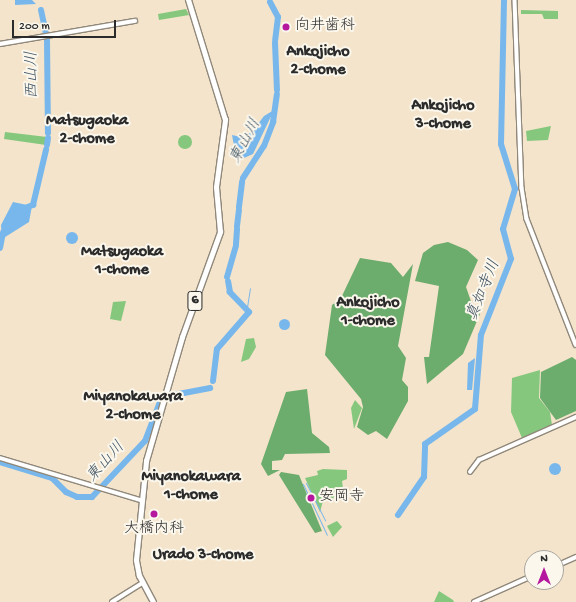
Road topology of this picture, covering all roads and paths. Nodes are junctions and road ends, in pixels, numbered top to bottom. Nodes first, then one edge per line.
1 (188, 0) edge
2 (515, 0) edge
3 (135, 21) dead end
4 (0, 44) edge
5 (576, 345) edge
6 (576, 417) edge
7 (0, 458) edge
8 (470, 472) dead end
9 (143, 501) junction
10 (576, 557) edge
11 (564, 562) edge
12 (524, 580) edge
13 (143, 583) junction
14 (112, 602) edge
15 (153, 602) edge
16 (474, 602) edge

1 - 9 main road, 6
2 - 5 street
3 - 4 street
6 - 8 street
7 - 9 street
9 - 13 main road, 6
10 - 11 street
12 - 16 street
13 - 14 street
13 - 15 main road, 6

